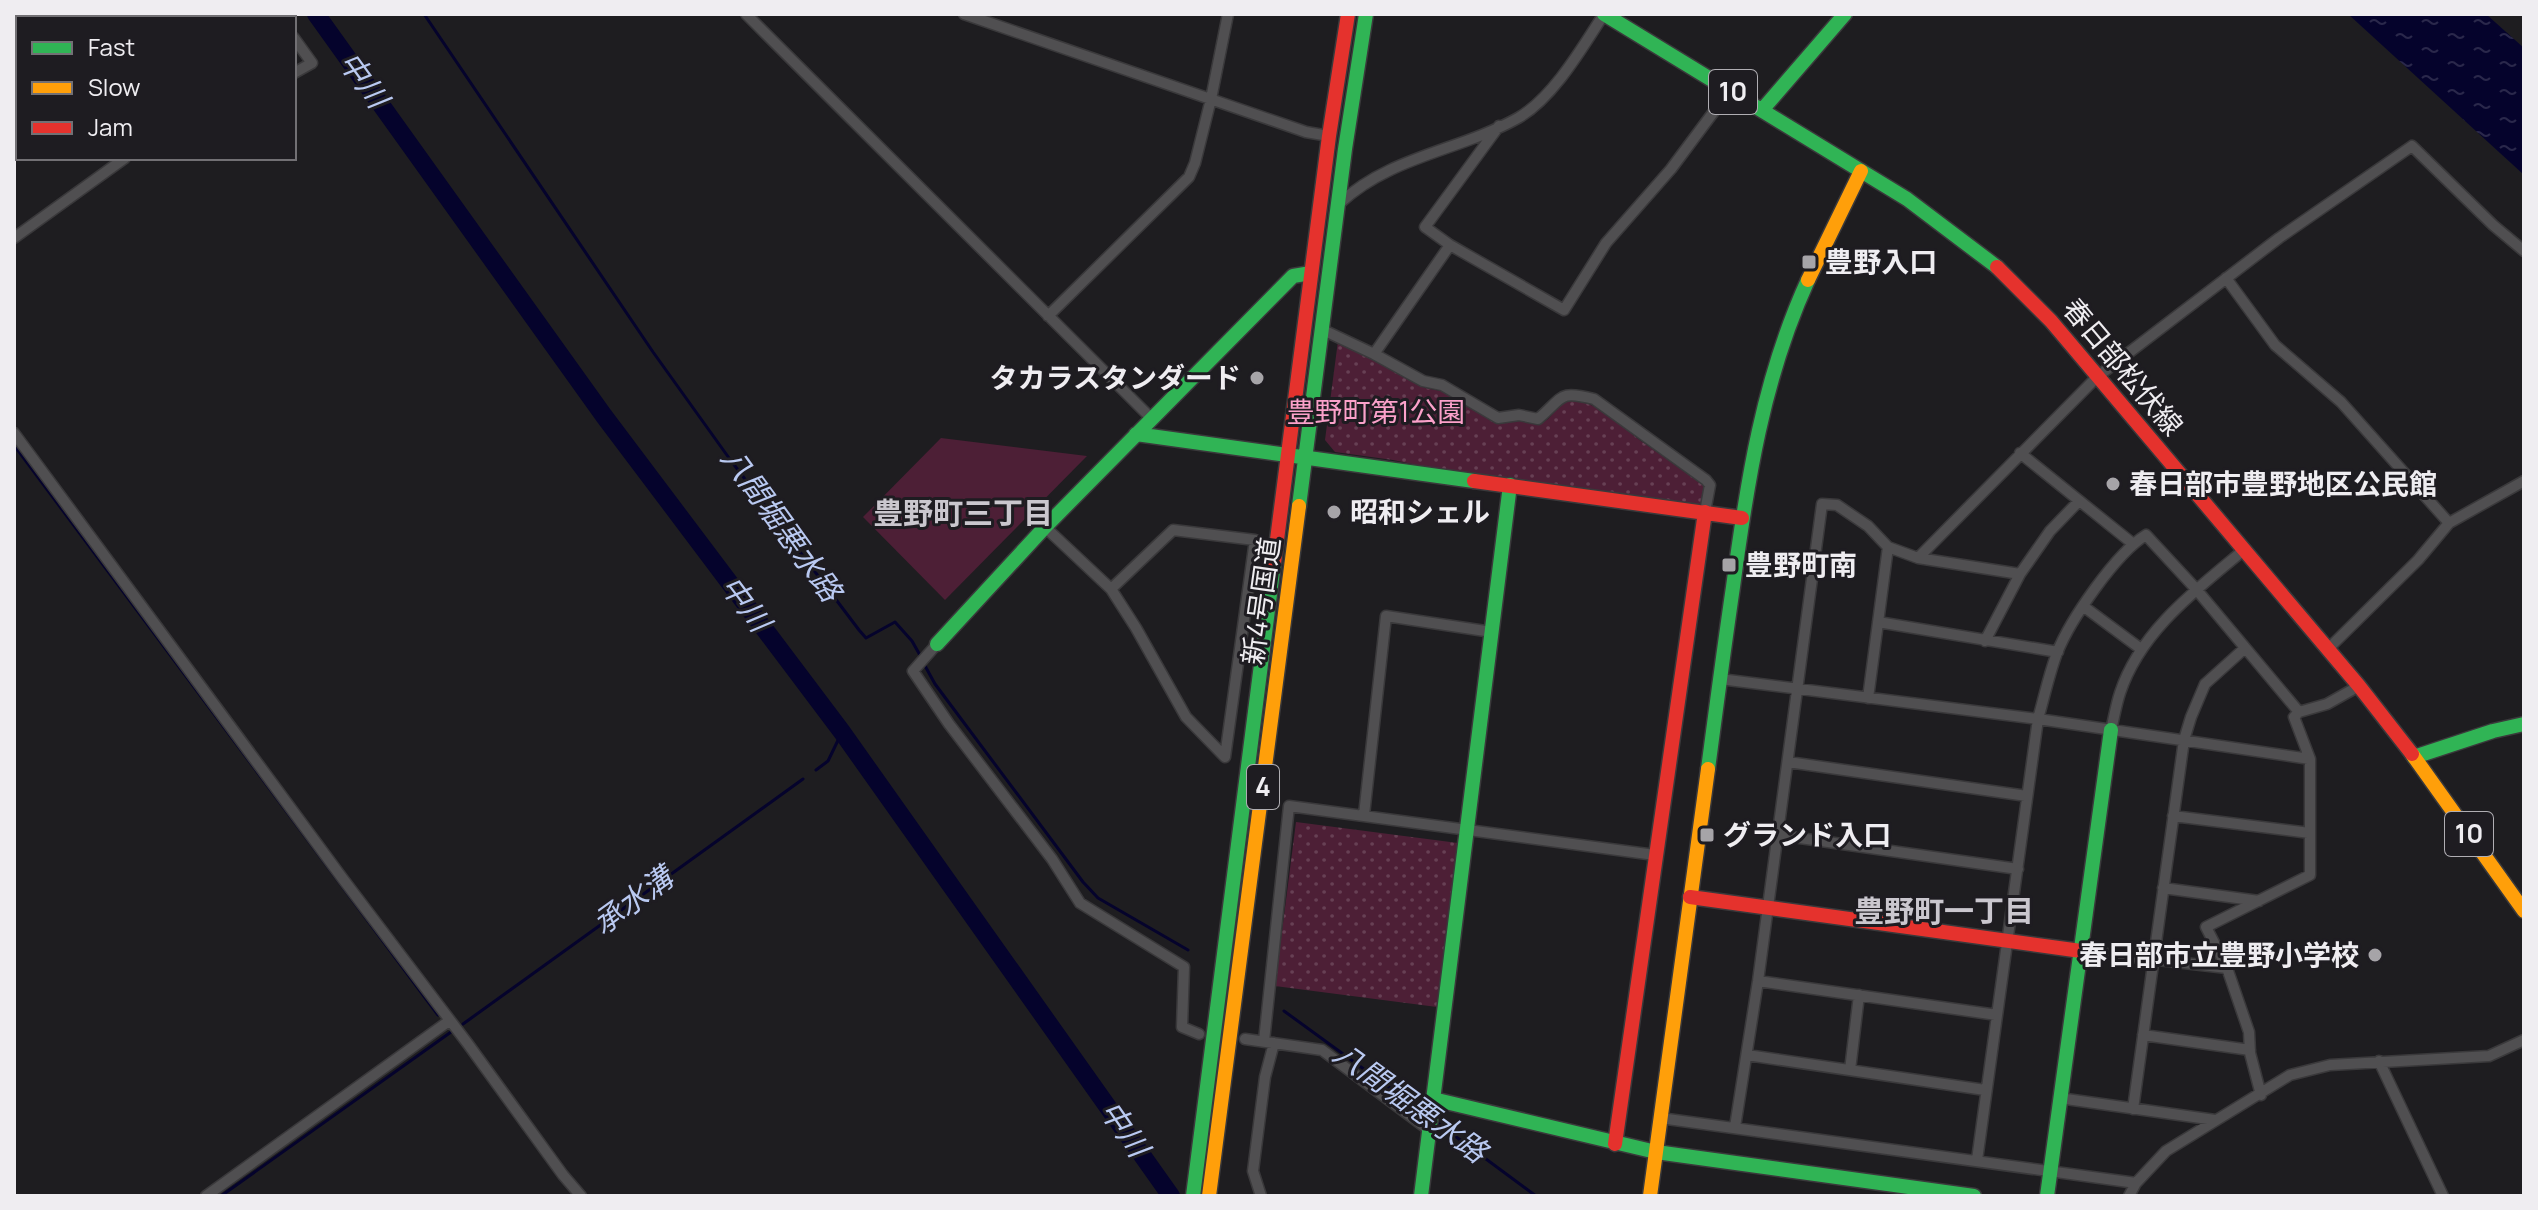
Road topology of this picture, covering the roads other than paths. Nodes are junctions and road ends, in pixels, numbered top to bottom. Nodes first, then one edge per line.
1 (746, 14) edge
2 (964, 14) edge
3 (1228, 14) edge
4 (1348, 14) edge
5 (1366, 14) edge
6 (1604, 14) edge
7 (1845, 14) edge
8 (984, 17) edge
9 (1626, 20) edge
10 (296, 41) edge
11 (296, 72) edge
12 (1730, 90) junction
13 (1211, 99) junction
14 (1762, 110) junction
15 (1499, 126) junction
16 (1329, 136) junction
17 (122, 160) edge
18 (1861, 171) junction
19 (1338, 205) junction
20 (14, 238) edge
21 (1450, 245) junction
22 (2524, 251) edge
23 (1311, 273) junction
24 (2226, 278) junction
25 (1048, 316) junction
26 (1323, 330) junction
27 (1374, 354) junction
28 (2097, 377) junction
29 (1152, 419) junction
30 (14, 433) edge
31 (1136, 434) junction
32 (2020, 453) junction
33 (1287, 455) junction
34 (1306, 458) junction
35 (2524, 481) edge
36 (1510, 485) junction
37 (2079, 501) junction
38 (1705, 512) junction
39 (1742, 518) junction
40 (2449, 523) junction
41 (1045, 527) junction
42 (2132, 543) junction
43 (1888, 547) junction
44 (2245, 549) junction
45 (1918, 558) junction
46 (2020, 574) junction
47 (1111, 589) junction
48 (2196, 589) junction
49 (2083, 606) junction
50 (1878, 622) junction
51 (1492, 632) junction
52 (1985, 641) junction
53 (2245, 648) junction
54 (932, 649) joint
55 (2141, 649) junction
56 (2328, 649) junction
57 (2058, 652) junction
58 (1720, 679) junction
59 (2359, 686) junction
60 (1797, 690) junction
61 (1868, 698) junction
62 (2299, 712) junction
63 (2038, 719) junction
64 (2524, 724) edge
65 (2111, 730) junction
66 (2184, 740) junction
67 (2414, 757) junction
68 (2310, 759) junction
69 (1788, 762) junction
70 (2027, 796) junction
71 (1364, 815) junction
72 (2173, 816) junction
73 (1466, 829) junction
74 (2310, 833) junction
75 (1778, 835) junction
76 (1655, 855) junction
77 (2018, 869) junction
78 (2163, 888) junction
79 (1690, 897) junction
80 (2261, 901) junction
81 (1767, 909) junction
82 (2524, 911) edge
83 (2007, 941) junction
84 (2081, 951) junction
85 (2153, 961) junction
86 (2227, 968) junction
87 (1758, 981) junction
88 (1859, 995) junction
89 (1997, 1015) junction
90 (449, 1021) junction
91 (1199, 1034) dead end
92 (2143, 1035) junction
93 (1245, 1039) dead end
94 (2524, 1040) edge
95 (1269, 1042) junction
96 (2250, 1050) junction
97 (1747, 1055) junction
98 (2379, 1061) junction
99 (1850, 1070) junction
100 (1985, 1090) junction
101 (2261, 1095) junction
102 (2059, 1098) junction
103 (2133, 1109) junction
104 (1431, 1116) junction
105 (1660, 1118) junction
106 (2215, 1120) junction
107 (1735, 1127) junction
108 (1615, 1144) junction
109 (1656, 1152) junction
110 (1977, 1160) junction
111 (2050, 1171) junction
112 (2136, 1183) junction
113 (1881, 1190) edge
114 (206, 1196) edge
115 (581, 1196) edge
116 (1193, 1196) edge
117 (1209, 1196) edge
118 (1261, 1196) edge
119 (1421, 1196) edge
120 (1650, 1196) edge
121 (1974, 1196) edge
122 (2047, 1196) edge
123 (2129, 1196) edge
124 (2443, 1196) edge

1 - 25 street
2 - 8 street
3 - 13 street
4 - 16 main road, 新4号国道 / 4
5 - 19 main road, 新4号国道 / 4
6 - 9 main road, 春日部松伏線 / 10
6 - 15 street
7 - 14 main road
8 - 13 street
9 - 12 main road, 春日部松伏線 / 10
10 - 11 street
12 - 14 main road, 春日部松伏線 / 10
12 - 21 street
13 - 16 street
13 - 25 street
14 - 18 main road, 春日部松伏線 / 10
15 - 19 street
15 - 21 street
16 - 23 main road, 新4号国道 / 4
17 - 20 street
18 - 28 main road, 春日部松伏線 / 10
18 - 39 main road
19 - 26 main road, 新4号国道 / 4
21 - 27 street
22 - 24 street
23 - 29 main road
23 - 33 main road, 新4号国道 / 4
24 - 28 street
24 - 40 street
25 - 29 street
26 - 27 street
26 - 34 main road, 新4号国道 / 4
27 - 38 street
28 - 32 street
28 - 44 main road, 春日部松伏線 / 10
29 - 31 main road
30 - 90 street
31 - 33 main road
31 - 41 main road
32 - 37 street
32 - 45 street
33 - 34 main road
33 - 116 main road, 新4号国道 / 4
34 - 36 main road
34 - 117 main road, 新4号国道 / 4
35 - 40 street
36 - 38 main road
36 - 51 main road
37 - 42 street
37 - 46 street
38 - 39 main road
38 - 76 main road
39 - 58 main road
40 - 56 street
41 - 47 street
41 - 54 main road
42 - 48 street
42 - 49 street
43 - 45 street
43 - 50 street
43 - 60 street
44 - 48 street
44 - 56 main road, 春日部松伏線 / 10
45 - 46 street
46 - 52 street
47 - 47 street
48 - 53 street
48 - 55 street
49 - 55 street
49 - 57 street
50 - 52 street
50 - 61 street
51 - 71 street
51 - 73 main road
52 - 57 street
53 - 62 street
53 - 66 street
54 - 91 street
55 - 65 street
56 - 59 main road, 春日部松伏線 / 10
57 - 63 street
58 - 60 street
58 - 79 main road
59 - 62 street
59 - 67 main road, 春日部松伏線 / 10
60 - 61 street
60 - 69 street
61 - 63 street
62 - 68 street
63 - 65 street
63 - 70 street
64 - 67 main road
65 - 66 street
65 - 84 main road
66 - 68 street
66 - 72 street
67 - 82 main road, 春日部松伏線 / 10
68 - 74 street
69 - 70 street
69 - 75 street
70 - 77 street
71 - 73 street
71 - 95 street
72 - 74 street
72 - 78 street
73 - 76 street
73 - 104 main road
74 - 80 street
75 - 77 street
75 - 81 street
76 - 108 main road
77 - 83 street
78 - 80 street
78 - 85 street
79 - 81 main road
79 - 105 main road
80 - 86 street
81 - 83 main road
81 - 87 street
83 - 84 main road
83 - 89 street
84 - 85 street
84 - 102 main road
85 - 86 street
85 - 92 street
86 - 96 street
87 - 88 street
87 - 97 street
88 - 89 street
88 - 99 street
89 - 100 street
90 - 114 street
90 - 115 street
92 - 96 street
92 - 103 street
93 - 95 street
94 - 98 street
95 - 104 street
95 - 118 street
96 - 101 street
97 - 99 street
97 - 107 street
98 - 101 street
98 - 124 street
99 - 100 street
100 - 110 street
101 - 106 street
102 - 103 street
102 - 111 main road
103 - 106 street
104 - 108 main road
104 - 119 main road
105 - 107 street
105 - 109 main road
106 - 112 street
107 - 110 street
108 - 109 main road
109 - 113 main road
109 - 120 main road
110 - 111 street
111 - 112 street
111 - 122 main road
112 - 123 street
113 - 121 main road

